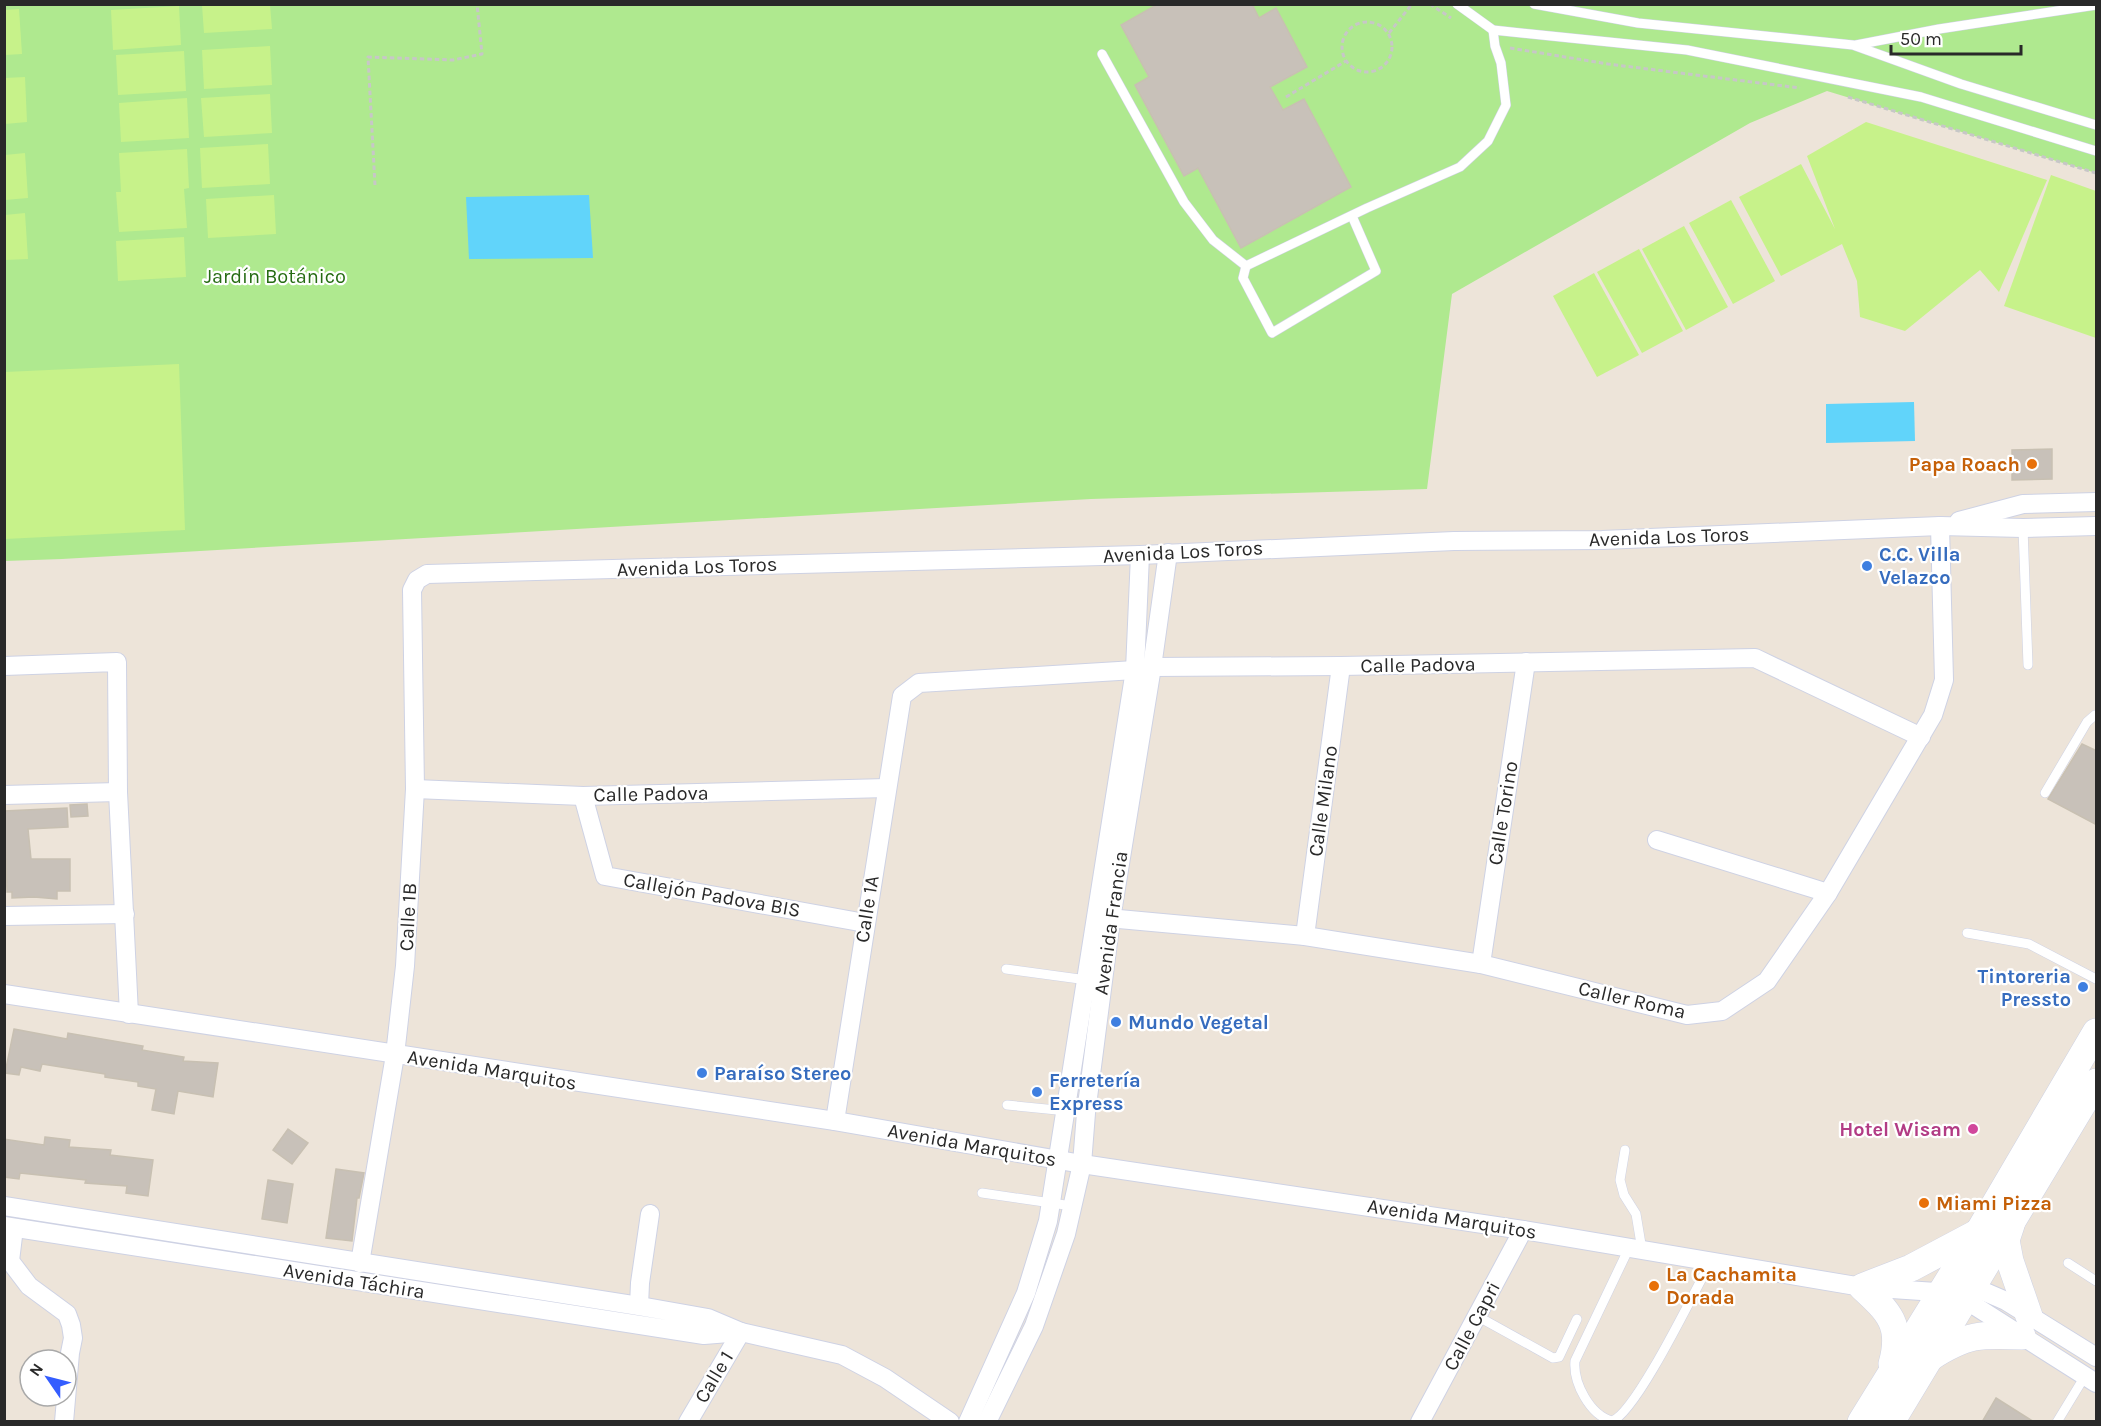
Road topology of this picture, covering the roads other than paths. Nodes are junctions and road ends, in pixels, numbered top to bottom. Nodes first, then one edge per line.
1 (1457, 4) edge
2 (1534, 4) edge
3 (2097, 5) edge
4 (1493, 30) junction
5 (1853, 45) junction
6 (1102, 54) dead end
7 (2097, 125) edge
8 (2097, 151) edge
9 (1352, 216) junction
10 (1246, 266) junction
11 (2097, 502) edge
12 (1940, 526) junction
13 (2097, 526) edge
14 (2023, 528) junction
15 (1168, 553) junction
16 (1140, 555) junction
17 (427, 574) joint
18 (1526, 663) junction
19 (2028, 665) dead end
20 (4, 666) edge
21 (1341, 666) junction
22 (1144, 669) junction
23 (902, 696) joint
24 (2097, 716) edge
25 (1921, 737) junction
26 (887, 788) junction
27 (415, 789) junction
28 (118, 792) junction
29 (2045, 793) dead end
30 (4, 795) edge
31 (584, 796) junction
32 (1657, 840) dead end
33 (1828, 893) junction
34 (125, 914) junction
35 (4, 916) edge
36 (1104, 918) junction
37 (865, 923) junction
38 (1967, 933) dead end
39 (1305, 936) junction
40 (1481, 964) junction
41 (1006, 969) dead end
42 (2097, 979) edge
43 (1087, 980) junction
44 (4, 994) edge
45 (129, 1014) junction
46 (2097, 1032) edge
47 (395, 1055) junction
48 (2097, 1082) edge
49 (1007, 1105) dead end
50 (1067, 1111) junction
51 (835, 1121) junction
52 (1624, 1150) dead end
53 (1059, 1160) junction
54 (1082, 1164) junction
55 (982, 1193) dead end
56 (1051, 1204) junction
57 (4, 1206) edge
58 (1072, 1206) junction
59 (650, 1214) dead end
60 (2013, 1221) junction
61 (9, 1227) edge
62 (1523, 1230) junction
63 (1978, 1233) junction
64 (1635, 1249) junction
65 (7, 1261) edge
66 (1711, 1261) junction
67 (360, 1263) junction
68 (2068, 1263) dead end
69 (2097, 1281) edge
70 (1862, 1287) junction
71 (1955, 1290) junction
72 (639, 1306) junction
73 (1477, 1316) junction
74 (1576, 1319) dead end
75 (2026, 1326) junction
76 (706, 1327) junction
77 (741, 1332) junction
78 (1930, 1357) junction
79 (2097, 1357) edge
80 (1890, 1373) junction
81 (2091, 1379) edge
82 (64, 1422) edge
83 (688, 1422) edge
84 (950, 1422) edge
85 (968, 1422) edge
86 (987, 1422) edge
87 (1420, 1422) edge
88 (1861, 1422) edge
89 (1891, 1422) edge
90 (2057, 1422) edge

1 - 4 lane
2 - 5 lane
3 - 5 lane
4 - 8 lane
4 - 9 lane
5 - 7 lane
6 - 10 lane
9 - 10 lane
9 - 10 lane
11 - 12 street
12 - 14 street
12 - 15 street, Avenida Los Toros
12 - 25 street, Caller Roma
13 - 14 street
14 - 19 lane
15 - 16 street, Avenida Los Toros
15 - 22 street, Avenida Francia
16 - 17 street, Avenida Los Toros
16 - 22 street, Avenida Francia
17 - 27 street, Calle 1B
18 - 21 street, Calle Padova
18 - 25 street, Calle Padova
18 - 40 street, Calle Torino
20 - 28 street
21 - 22 street, Calle Padova
21 - 39 street, Calle Milano
22 - 23 street, Calle Padova
22 - 36 street, Avenida Francia
23 - 26 street, Calle 1A
24 - 29 lane
25 - 33 street, Caller Roma
26 - 31 street, Calle Padova
26 - 37 street, Calle 1A
27 - 31 street, Calle Padova
27 - 47 street, Calle 1B
28 - 30 street
28 - 34 street
31 - 37 street, Callejón Padova BIS
32 - 33 street
33 - 40 street, Caller Roma
34 - 35 street
34 - 45 street
36 - 39 street, Caller Roma
36 - 43 street, Avenida Francia
36 - 54 street, Avenida Francia
37 - 51 street, Calle 1A
38 - 42 lane
39 - 40 street, Caller Roma
41 - 43 lane
43 - 50 street, Avenida Francia
44 - 45 street, Avenida Marquitos
45 - 47 street, Avenida Marquitos
46 - 63 main road
47 - 51 street, Avenida Marquitos
47 - 67 street, Calle 1B
48 - 60 main road
49 - 50 lane
50 - 53 street, Avenida Francia
51 - 53 street, Avenida Marquitos
52 - 64 lane
53 - 54 street, Avenida Marquitos
53 - 56 street, Avenida Francia
54 - 58 street, Avenida Francia
54 - 62 street, Avenida Marquitos
55 - 56 lane
56 - 58 lane
56 - 85 street, Avenida Francia
57 - 67 street
58 - 86 street, Avenida Francia
59 - 72 street
60 - 71 main road
60 - 75 main road
61 - 65 street
61 - 76 street, Avenida Táchira
62 - 64 street, Avenida Marquitos
62 - 73 street, Calle Capri
63 - 70 main road
63 - 71 main road
64 - 66 street, Avenida Marquitos
64 - 66 lane
65 - 82 street
66 - 70 street, Avenida Marquitos
67 - 72 street
68 - 69 lane
70 - 71 street, Avenida Marquitos
70 - 80 main road
71 - 75 street
71 - 78 main road
71 - 80 main road
72 - 76 street
73 - 74 lane
73 - 87 street, Calle Capri
75 - 78 main road
75 - 79 street
75 - 81 street
76 - 77 street
77 - 83 street, Calle 1
77 - 84 street
78 - 89 main road
80 - 88 main road
81 - 90 lane

